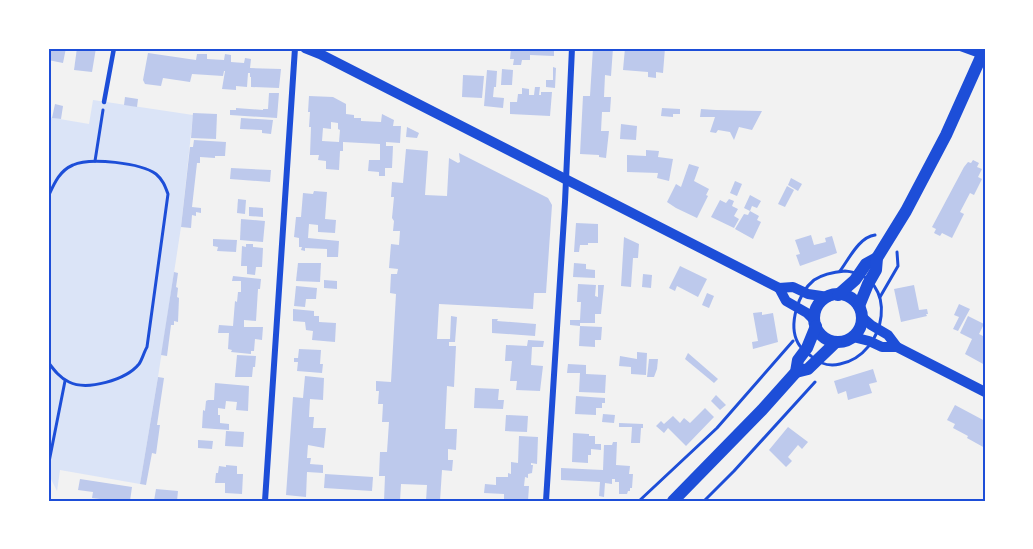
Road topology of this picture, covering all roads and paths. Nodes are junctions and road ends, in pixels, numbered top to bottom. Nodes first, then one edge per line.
1 (114, 48) edge
2 (295, 48) edge
3 (305, 48) edge
4 (572, 48) edge
5 (960, 48) edge
6 (984, 54) edge
7 (104, 102) joint
8 (95, 161) junction
9 (566, 179) junction
10 (48, 197) edge
11 (891, 235) junction
12 (877, 258) junction
13 (840, 271) junction
14 (852, 272) dead end
15 (875, 286) dead end
16 (808, 287) dead end
17 (778, 288) junction
18 (833, 296) junction
19 (861, 312) junction
20 (795, 314) dead end
21 (880, 321) dead end
22 (815, 323) junction
23 (853, 337) junction
24 (796, 338) junction
25 (836, 342) junction
26 (897, 347) junction
27 (801, 348) dead end
28 (868, 349) dead end
29 (48, 362) edge
30 (819, 363) dead end
31 (830, 365) junction
32 (796, 372) junction
33 (824, 372) dead end
34 (819, 378) dead end
35 (65, 381) junction
36 (985, 392) edge
37 (48, 467) edge
38 (265, 501) edge
39 (546, 501) edge
40 (639, 501) edge
41 (673, 501) edge
42 (704, 501) edge

1 - 7 lane
2 - 38 street
3 - 9 street
4 - 9 street
5 - 6 street
6 - 11 main road
7 - 8 path
8 - 10 path
8 - 35 path
9 - 17 street
9 - 39 street
11 - 12 main road
11 - 13 path
12 - 18 main road
12 - 19 main road
13 - 14 path
13 - 16 path
15 - 21 path
17 - 18 street
17 - 22 street
18 - 19 main road
18 - 22 main road
19 - 23 main road
19 - 26 street
20 - 24 path
22 - 25 main road
22 - 32 main road
23 - 25 main road
23 - 26 street
24 - 27 path
24 - 40 path
25 - 32 main road
26 - 36 street
28 - 31 path
29 - 35 path
30 - 31 path
31 - 33 path
32 - 41 main road
34 - 42 path
35 - 37 path

